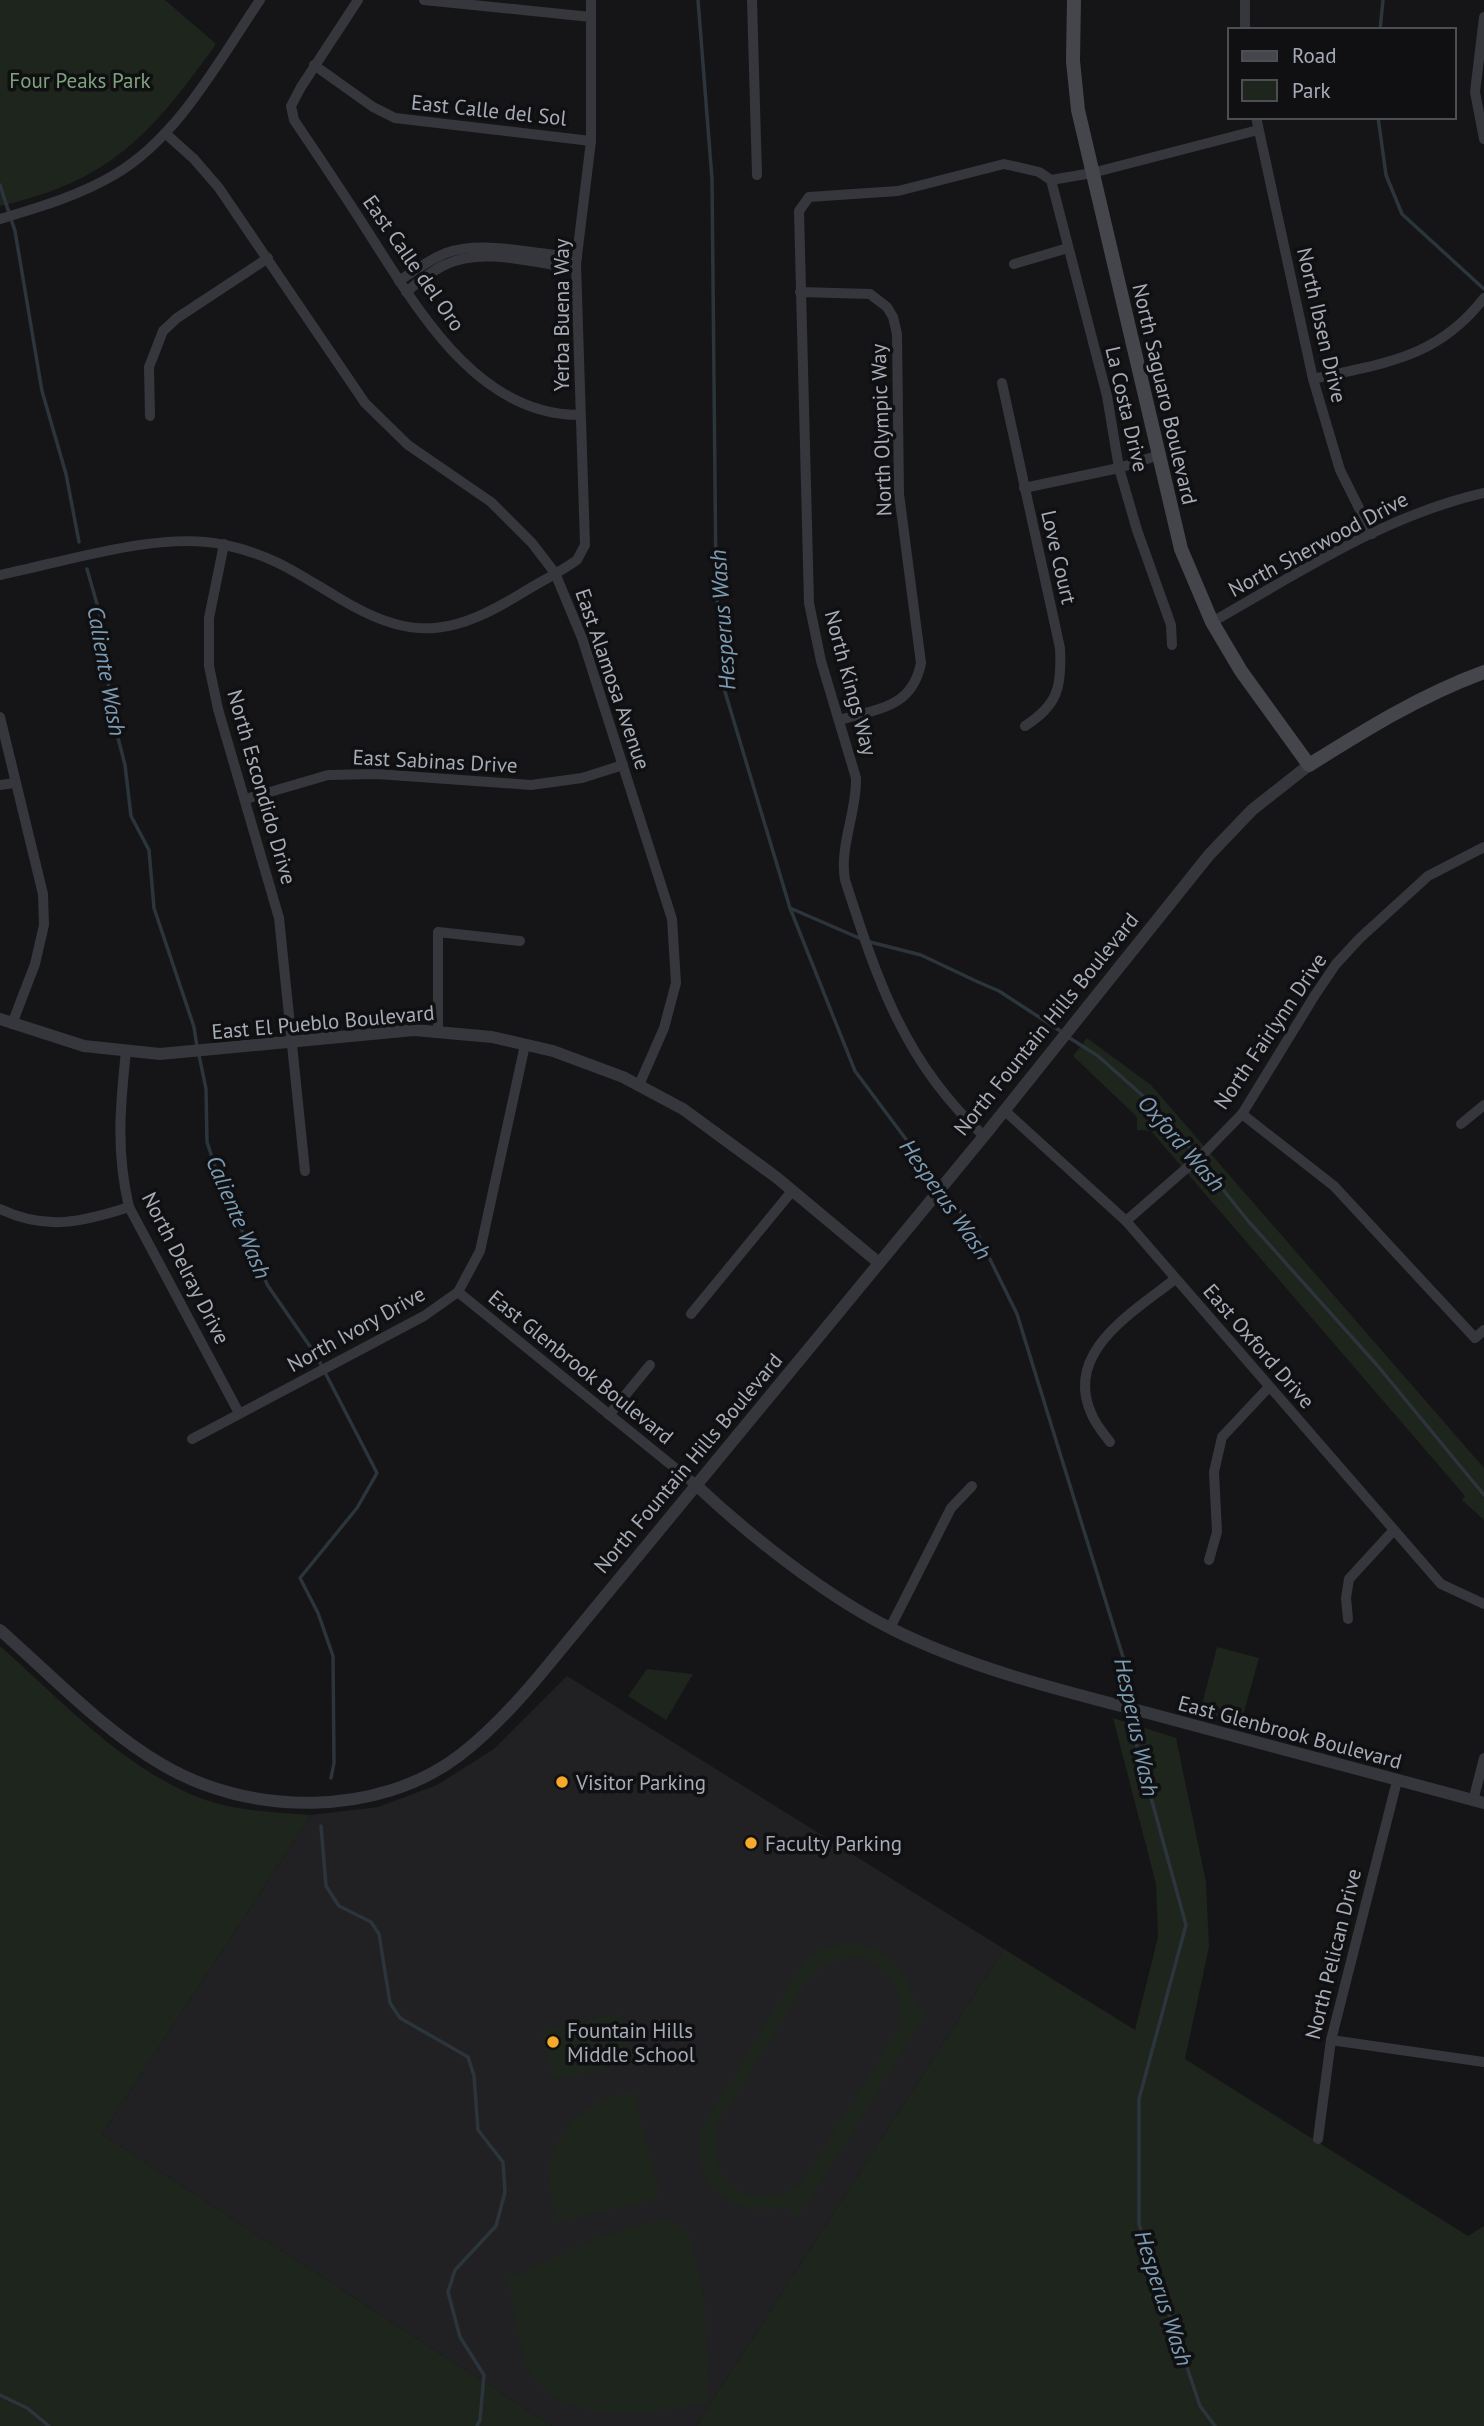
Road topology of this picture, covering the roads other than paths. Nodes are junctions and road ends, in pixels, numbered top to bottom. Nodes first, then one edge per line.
1 (260, 0) edge
2 (358, 0) edge
3 (424, 0) edge
4 (591, 0) edge
5 (752, 0) edge
6 (1074, 0) edge
7 (1245, 0) edge
8 (591, 17) junction
9 (1484, 18) edge
10 (1245, 28) edge
11 (314, 65) junction
12 (1256, 119) edge
13 (1258, 130) junction
14 (165, 133) junction
15 (1484, 139) edge
16 (591, 141) junction
17 (1092, 173) junction
18 (757, 174) dead end
19 (1051, 180) junction
20 (0, 219) edge
21 (1068, 248) junction
22 (268, 258) junction
23 (577, 263) junction
24 (1014, 264) dead end
25 (399, 281) junction
26 (406, 292) junction
27 (800, 292) junction
28 (1484, 298) edge
29 (1313, 379) junction
30 (1002, 383) dead end
31 (580, 415) junction
32 (150, 416) dead end
33 (1156, 456) junction
34 (1119, 468) junction
35 (1024, 488) junction
36 (1484, 493) edge
37 (1372, 534) junction
38 (224, 544) junction
39 (555, 573) junction
40 (0, 575) edge
41 (1212, 622) junction
42 (1172, 645) dead end
43 (1484, 672) edge
44 (0, 717) edge
45 (840, 720) junction
46 (1025, 726) dead end
47 (623, 765) junction
48 (1309, 765) junction
49 (14, 783) junction
50 (0, 785) edge
51 (246, 799) junction
52 (1484, 846) edge
53 (520, 941) dead end
54 (6, 1022) edge
55 (438, 1030) junction
56 (294, 1040) junction
57 (525, 1045) junction
58 (126, 1051) junction
59 (639, 1085) junction
60 (1484, 1105) edge
61 (1004, 1110) junction
62 (1242, 1114) junction
63 (1461, 1124) dead end
64 (984, 1136) junction
65 (305, 1171) dead end
66 (792, 1191) junction
67 (129, 1208) junction
68 (0, 1209) edge
69 (1126, 1221) junction
70 (879, 1264) junction
71 (1175, 1279) junction
72 (458, 1292) junction
73 (691, 1314) dead end
74 (1484, 1330) edge
75 (650, 1365) dead end
76 (1269, 1387) junction
77 (239, 1413) junction
78 (609, 1415) junction
79 (192, 1439) dead end
80 (1110, 1442) dead end
81 (696, 1485) junction
82 (972, 1486) dead end
83 (1393, 1531) junction
84 (1209, 1560) dead end
85 (1484, 1604) edge
86 (1348, 1619) dead end
87 (890, 1629) junction
88 (0, 1630) edge
89 (1484, 1758) edge
90 (1397, 1780) junction
91 (1479, 1802) edge
92 (1331, 2040) junction
93 (1484, 2062) edge
94 (1318, 2139) dead end

1 - 14 street
2 - 11 street
3 - 8 street
4 - 8 street, Yerba Buena Way
5 - 18 street
6 - 17 main road, North Saguaro Boulevard
7 - 10 street
8 - 16 street, Yerba Buena Way
9 - 15 street
11 - 16 street, East Calle del Sol
11 - 25 street, East Calle del Oro
12 - 13 street, North Ibsen Drive
13 - 17 street
13 - 29 street, North Ibsen Drive
14 - 20 street
14 - 22 street, East Alamosa Avenue
16 - 23 street, Yerba Buena Way
17 - 19 street
17 - 33 main road, North Saguaro Boulevard
19 - 21 street, La Costa Drive
19 - 27 street, North Kings Way
21 - 24 street
21 - 34 street, La Costa Drive
22 - 32 street
22 - 39 street, East Alamosa Avenue
23 - 25 street
23 - 26 street
23 - 31 street, Yerba Buena Way
25 - 26 street, East Calle del Oro
26 - 31 street, East Calle del Oro
27 - 45 street, North Kings Way
27 - 45 street, North Olympic Way
28 - 29 street
29 - 37 street, North Ibsen Drive
30 - 35 street, Love Court
31 - 39 street, Yerba Buena Way
33 - 34 street
33 - 41 main road, North Saguaro Boulevard
34 - 35 street
34 - 42 street, La Costa Drive
35 - 46 street, Love Court
36 - 37 street, North Sherwood Drive
37 - 41 street, North Sherwood Drive
38 - 39 street, Yerba Buena Way
38 - 40 street, Yerba Buena Way
38 - 51 street, North Escondido Drive
39 - 47 street, East Alamosa Avenue
41 - 48 main road, North Saguaro Boulevard
43 - 48 main road, North Fountain Hills Boulevard
44 - 49 street
45 - 64 street, North Kings Way
47 - 51 street, East Sabinas Drive
47 - 59 street, East Alamosa Avenue
48 - 61 street, North Fountain Hills Boulevard
49 - 50 street
49 - 54 street
51 - 56 street, North Escondido Drive
52 - 62 street, North Fairlynn Drive
53 - 55 street
54 - 58 street, East El Pueblo Boulevard
55 - 56 street, East El Pueblo Boulevard
55 - 57 street, East El Pueblo Boulevard
56 - 58 street, East El Pueblo Boulevard
56 - 65 street, North Escondido Drive
57 - 59 street, East El Pueblo Boulevard
57 - 72 street, North Ivory Drive
58 - 67 street, North Delray Drive
59 - 66 street, East El Pueblo Boulevard
60 - 63 street
61 - 64 street, North Fountain Hills Boulevard
61 - 69 street, East Oxford Drive
62 - 69 street, North Fairlynn Drive
62 - 74 street
64 - 70 street, North Fountain Hills Boulevard
66 - 70 street, East El Pueblo Boulevard
66 - 73 street
67 - 68 street
67 - 77 street, North Delray Drive
69 - 71 street, East Oxford Drive
70 - 81 street, North Fountain Hills Boulevard
71 - 76 street, East Oxford Drive
71 - 80 street
72 - 77 street, North Ivory Drive
72 - 78 street, East Glenbrook Boulevard
75 - 78 street
76 - 83 street, East Oxford Drive
76 - 84 street
77 - 79 street, North Ivory Drive
78 - 81 street, East Glenbrook Boulevard
81 - 87 street, East Glenbrook Boulevard
81 - 88 street, North Fountain Hills Boulevard
82 - 87 street
83 - 85 street, East Oxford Drive
83 - 86 street
87 - 90 street, East Glenbrook Boulevard
89 - 91 street
90 - 91 street, East Glenbrook Boulevard
90 - 92 street, North Pelican Drive
92 - 93 street
92 - 94 street, North Pelican Drive

